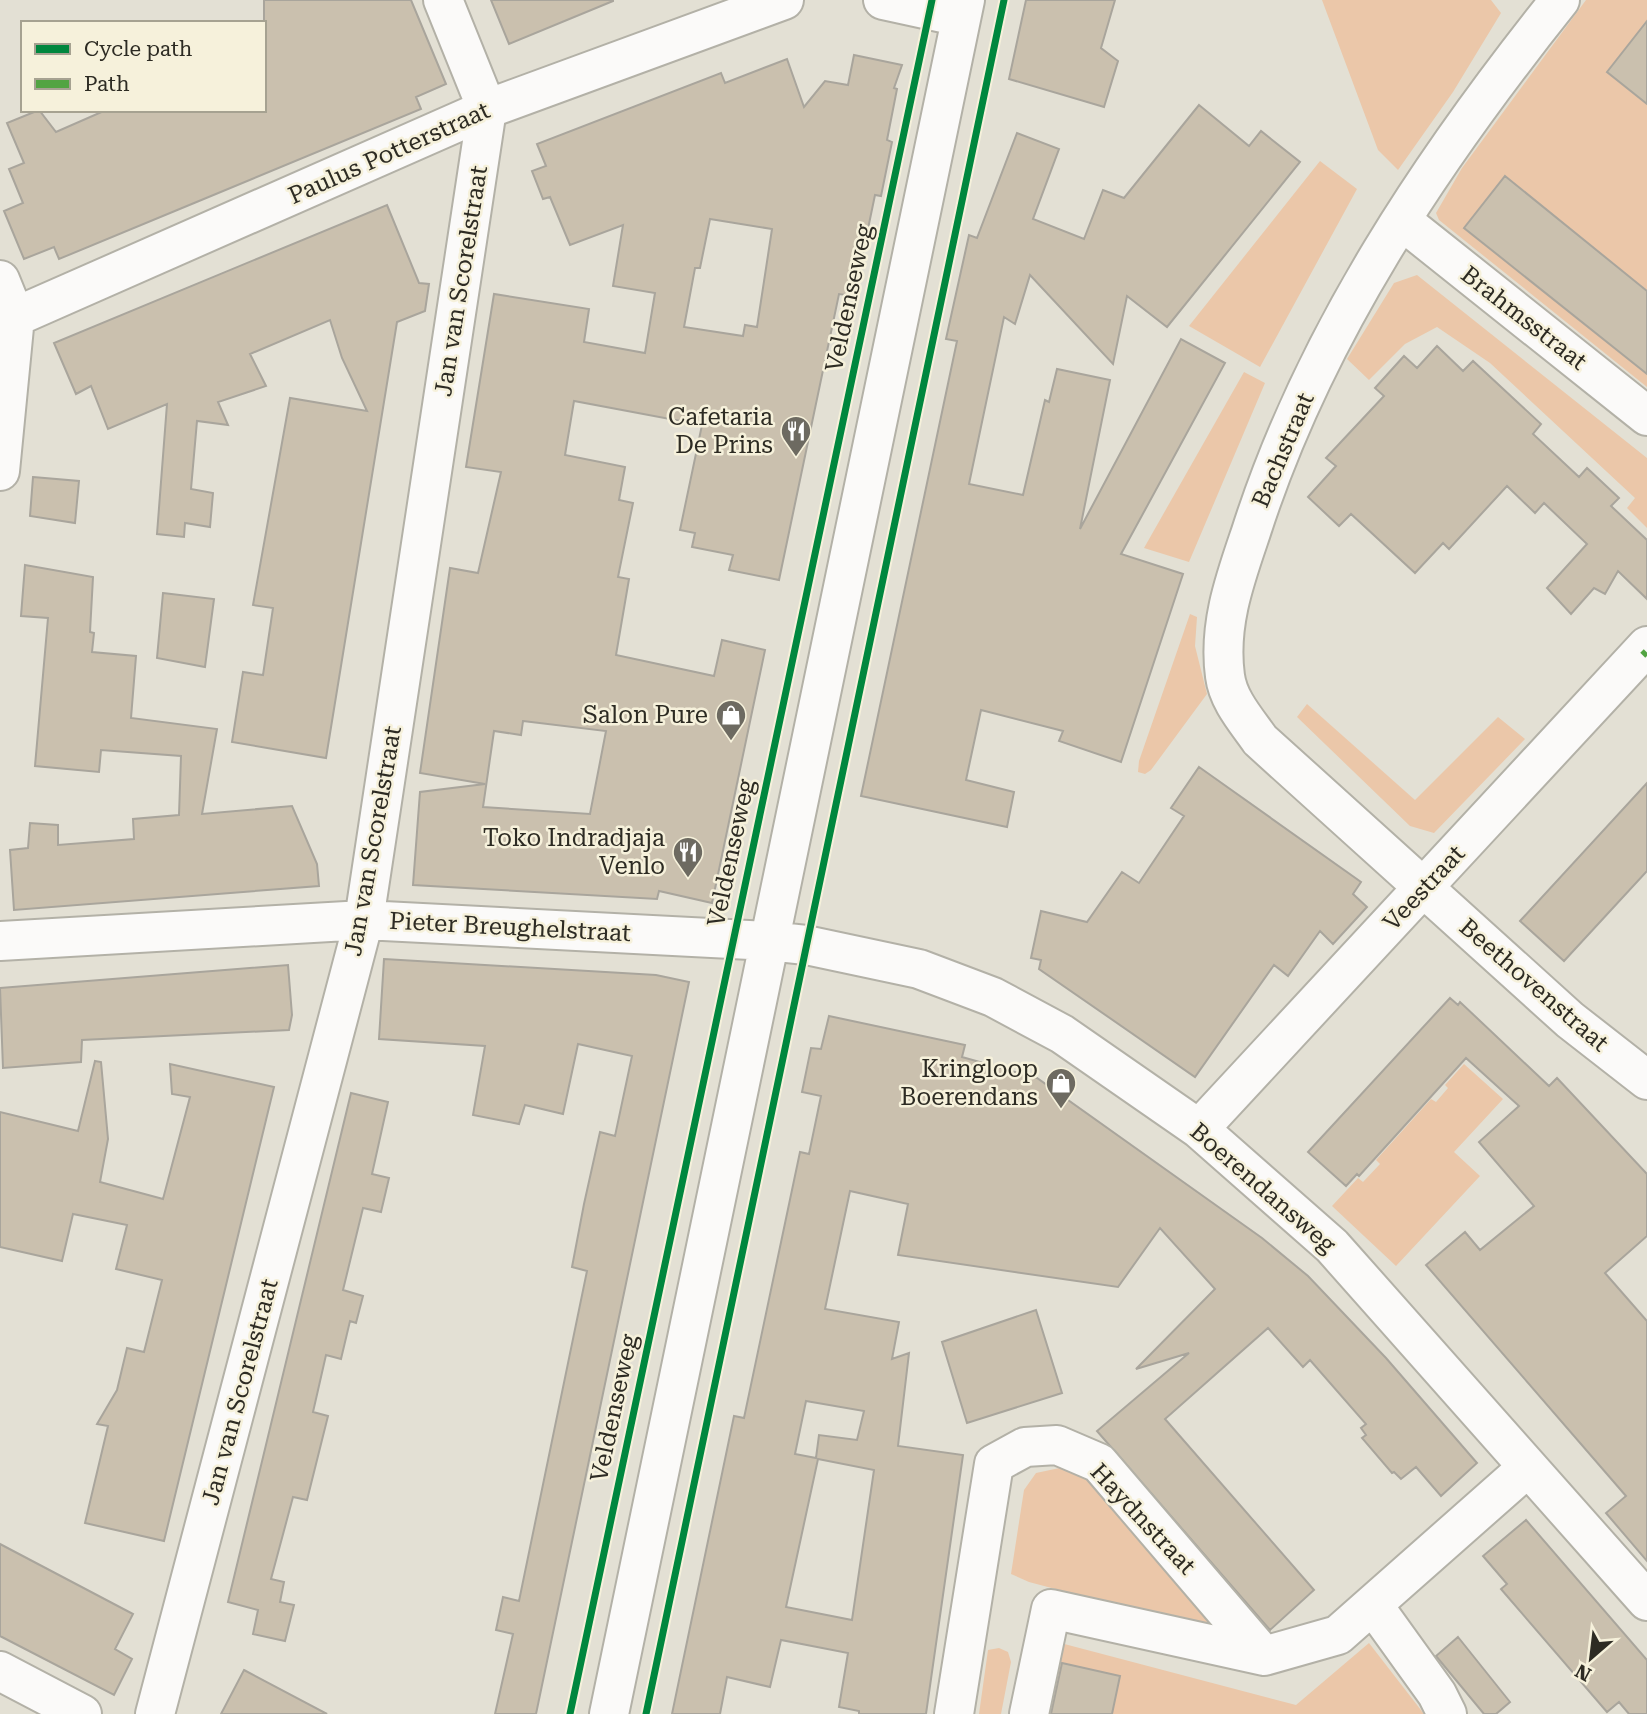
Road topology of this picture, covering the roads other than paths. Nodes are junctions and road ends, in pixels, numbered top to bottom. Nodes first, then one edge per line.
1 (443, 0) edge
2 (784, 0) edge
3 (883, 0) edge
4 (1560, 0) edge
5 (963, 8) edge
6 (487, 110) junction
7 (1404, 215) junction
8 (0, 280) edge
9 (8, 318) edge
10 (1647, 416) edge
11 (0, 471) edge
12 (1647, 646) edge
13 (1423, 889) junction
14 (364, 920) junction
15 (0, 941) edge
16 (769, 941) junction
17 (1647, 1080) edge
18 (1199, 1129) junction
19 (1527, 1468) junction
20 (1647, 1601) edge
21 (1373, 1605) junction
22 (1264, 1656) junction
23 (0, 1671) edge
24 (82, 1714) edge
25 (155, 1714) edge
26 (609, 1714) edge
27 (954, 1714) edge
28 (1028, 1714) edge
29 (1447, 1714) edge

1 - 6 street
2 - 6 street, Paulus Potterstraat
3 - 5 street
4 - 7 street, Bachstraat
5 - 16 street
6 - 9 street, Paulus Potterstraat
6 - 14 street, Jan van Scorelstraat
7 - 10 street, Brahmsstraat
7 - 13 street, Bachstraat
8 - 9 street
9 - 11 street
12 - 13 street, Veestraat
13 - 17 street, Beethovenstraat
13 - 18 street, Veestraat
14 - 15 street, Pieter Breughelstraat
14 - 16 street, Pieter Breughelstraat
14 - 25 street, Jan van Scorelstraat
16 - 18 street, Boerendansweg
16 - 26 street
18 - 19 street, Boerendansweg
19 - 20 street, Boerendansweg
19 - 21 street
21 - 22 street
21 - 29 street
22 - 27 street, Haydnstraat
22 - 28 street
23 - 24 street

